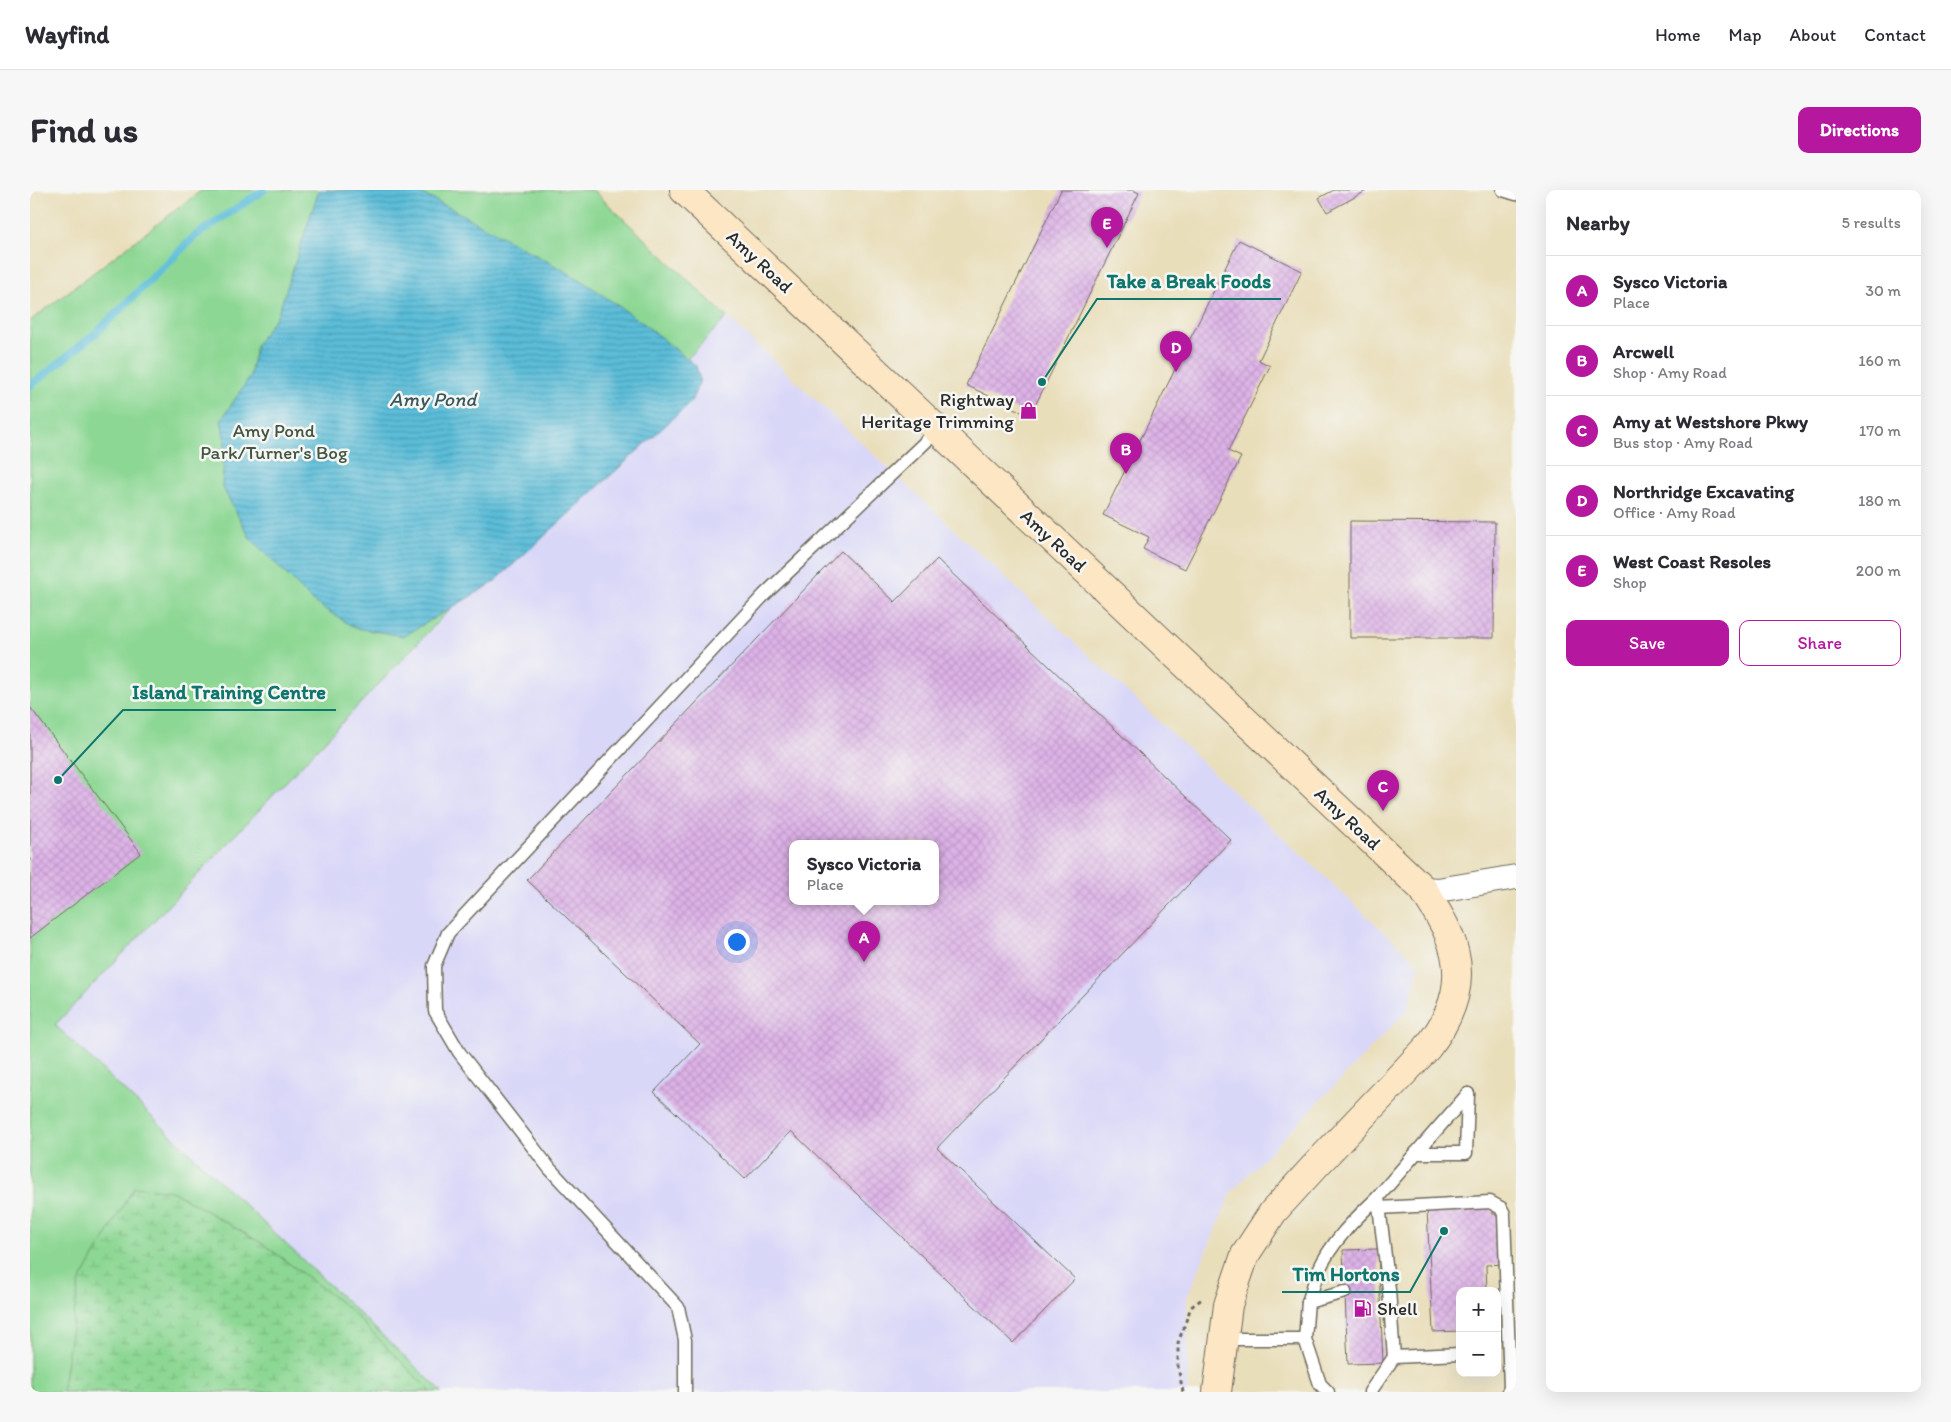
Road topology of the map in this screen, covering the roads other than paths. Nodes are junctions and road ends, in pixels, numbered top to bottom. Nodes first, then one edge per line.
1 (684, 190) edge
2 (1503, 190) edge
3 (1516, 194) edge
4 (938, 430) junction
5 (1516, 877) edge
6 (1423, 889) junction
7 (1416, 1153) junction
8 (1379, 1202) junction
9 (1345, 1292) dead end
10 (1308, 1302) junction
11 (1223, 1339) junction
12 (1305, 1339) junction
13 (1456, 1354) edge
14 (1394, 1357) junction
15 (1220, 1388) edge
16 (685, 1392) edge
17 (1328, 1392) edge
18 (1370, 1392) edge
19 (1508, 1392) edge

1 - 4 street, Amy Road
2 - 3 lane
4 - 6 street, Amy Road
4 - 16 lane
5 - 6 street
6 - 11 street, Amy Road
7 - 7 lane
7 - 8 lane
8 - 10 lane
8 - 14 lane
8 - 19 lane
9 - 10 lane
10 - 12 lane
11 - 12 lane
11 - 15 street, Amy Road
12 - 17 lane
13 - 14 lane
14 - 18 lane

